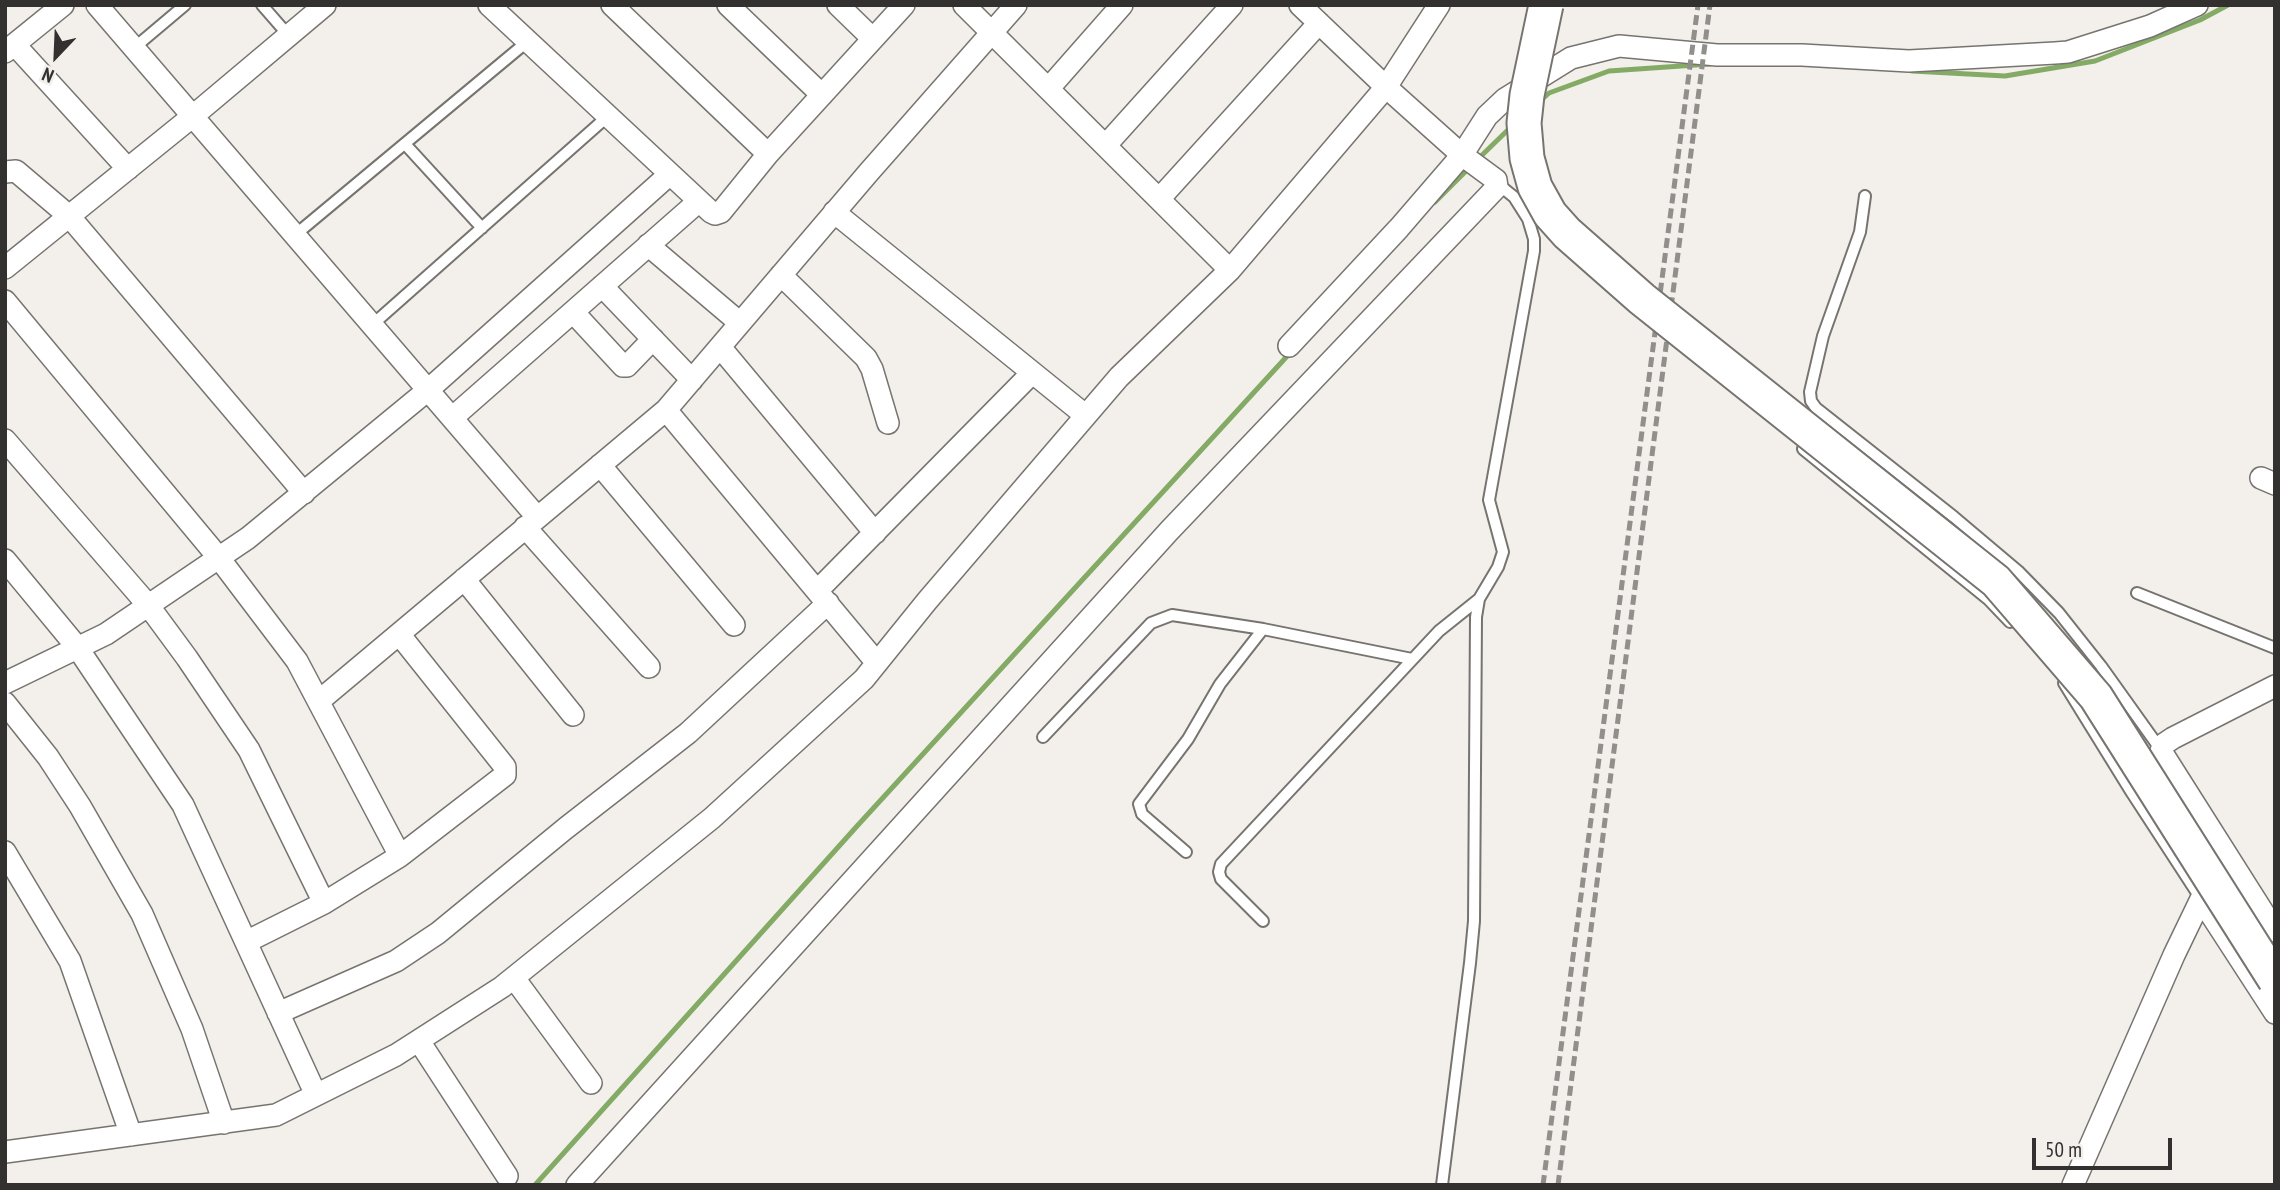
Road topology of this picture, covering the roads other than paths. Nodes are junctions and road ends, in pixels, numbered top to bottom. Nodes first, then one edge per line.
1 (62, 5) edge
2 (97, 5) edge
3 (185, 5) edge
4 (262, 5) edge
5 (325, 5) edge
6 (489, 5) edge
7 (612, 5) edge
8 (728, 5) edge
9 (838, 5) edge
10 (904, 5) edge
11 (964, 5) edge
12 (1016, 5) edge
13 (1122, 5) edge
14 (1231, 5) edge
15 (1300, 5) edge
16 (1439, 5) edge
17 (1546, 5) edge
18 (2197, 5) edge
19 (1319, 23) junction
20 (992, 32) junction
21 (289, 36) junction
22 (873, 39) junction
23 (528, 41) junction
24 (10, 48) edge
25 (134, 48) junction
26 (1386, 87) junction
27 (1049, 88) junction
28 (822, 95) junction
29 (193, 116) junction
30 (608, 116) junction
31 (405, 144) junction
32 (1106, 145) junction
33 (768, 153) junction
34 (1478, 168) junction
35 (128, 169) junction
36 (5, 172) edge
37 (670, 174) junction
38 (1865, 196) dead end
39 (1160, 198) junction
40 (699, 201) junction
41 (834, 212) junction
42 (69, 216) junction
43 (482, 228) junction
44 (295, 235) junction
45 (648, 245) junction
46 (5, 268) edge
47 (1230, 270) junction
48 (781, 275) junction
49 (602, 286) junction
50 (5, 301) edge
51 (573, 312) junction
52 (740, 323) junction
53 (372, 325) junction
54 (653, 339) junction
55 (1289, 346) dead end
56 (720, 347) junction
57 (1032, 373) junction
58 (692, 380) junction
59 (428, 390) junction
60 (666, 410) junction
61 (1086, 415) junction
62 (452, 418) junction
63 (888, 423) dead end
64 (5, 440) edge
65 (1803, 449) dead end
66 (600, 465) junction
67 (303, 493) junction
68 (531, 522) junction
69 (875, 533) junction
70 (219, 558) junction
71 (5, 560) edge
72 (464, 579) junction
73 (2137, 593) dead end
74 (822, 597) junction
75 (1479, 599) junction
76 (148, 605) junction
77 (734, 625) dead end
78 (2016, 628) dead end
79 (1263, 629) junction
80 (399, 634) junction
81 (78, 647) junction
82 (2275, 649) edge
83 (1412, 659) junction
84 (877, 663) junction
85 (649, 667) dead end
86 (2056, 672) dead end
87 (5, 682) edge
88 (2275, 686) edge
89 (319, 701) junction
90 (5, 703) edge
91 (573, 715) dead end
92 (1043, 737) dead end
93 (2161, 751) junction
94 (5, 852) edge
95 (1186, 852) dead end
96 (400, 856) junction
97 (2202, 899) junction
98 (324, 903) junction
99 (1263, 921) dead end
100 (2275, 931) edge
101 (246, 942) junction
102 (514, 978) junction
103 (2275, 980) edge
104 (278, 1013) junction
105 (2275, 1013) edge
106 (419, 1041) junction
107 (591, 1083) dead end
108 (316, 1095) junction
109 (224, 1123) junction
110 (131, 1135) junction
111 (5, 1152) edge
112 (507, 1177) dead end
113 (577, 1185) edge
114 (1442, 1185) edge
115 (2073, 1185) edge

1 - 24 street
2 - 25 street
3 - 25 lane
4 - 21 lane
5 - 21 street
6 - 23 street
7 - 33 street
8 - 28 street
9 - 22 street
10 - 22 street
11 - 20 street
12 - 20 street
13 - 27 street
14 - 32 street
15 - 19 street
16 - 26 street
17 - 103 main road, bridge
18 - 34 street
19 - 26 street
19 - 39 street
20 - 27 street
20 - 41 street
21 - 29 street
22 - 28 street
23 - 30 street
23 - 31 lane
24 - 35 street
25 - 29 street
26 - 34 street
26 - 47 street
27 - 32 street
28 - 33 street
29 - 35 street
29 - 44 street
30 - 37 street
30 - 43 lane
31 - 43 lane
31 - 44 lane
32 - 39 street
33 - 40 street
34 - 55 street
34 - 75 lane
34 - 113 street
35 - 42 street
36 - 42 street
37 - 40 street
37 - 59 street
38 - 93 lane
39 - 47 street
40 - 45 street
41 - 48 street
41 - 57 street
42 - 46 street
42 - 67 street
43 - 53 lane
44 - 53 street
45 - 49 street
45 - 52 street
47 - 61 street
48 - 52 street
48 - 63 street
49 - 51 street
49 - 54 street
50 - 70 street
51 - 54 street
51 - 62 street
52 - 56 street
53 - 59 street
54 - 58 street
56 - 58 street
56 - 69 street
57 - 61 street
57 - 69 street
58 - 60 street
59 - 62 street
59 - 67 street
60 - 66 street
60 - 74 street
61 - 84 street
62 - 68 street
64 - 76 street
65 - 78 lane
66 - 68 street
66 - 77 street
67 - 70 street
68 - 72 street
68 - 85 street
69 - 74 street
70 - 76 street
70 - 89 street
71 - 81 street
72 - 80 street
72 - 91 street
73 - 82 lane
74 - 84 street
74 - 104 street
75 - 83 lane
75 - 114 lane
76 - 81 street
76 - 98 street
79 - 83 lane
79 - 92 lane
79 - 95 lane
80 - 89 street
80 - 96 street
81 - 87 street
81 - 101 street
83 - 99 lane
84 - 102 street
86 - 97 lane
88 - 93 street
89 - 96 street
90 - 109 street
93 - 100 street
94 - 110 street
96 - 98 street
97 - 105 street
97 - 115 street
98 - 101 street
101 - 104 street
102 - 106 street
102 - 107 street
104 - 108 street
106 - 108 street
106 - 112 street
108 - 109 street
109 - 110 street
110 - 111 street

